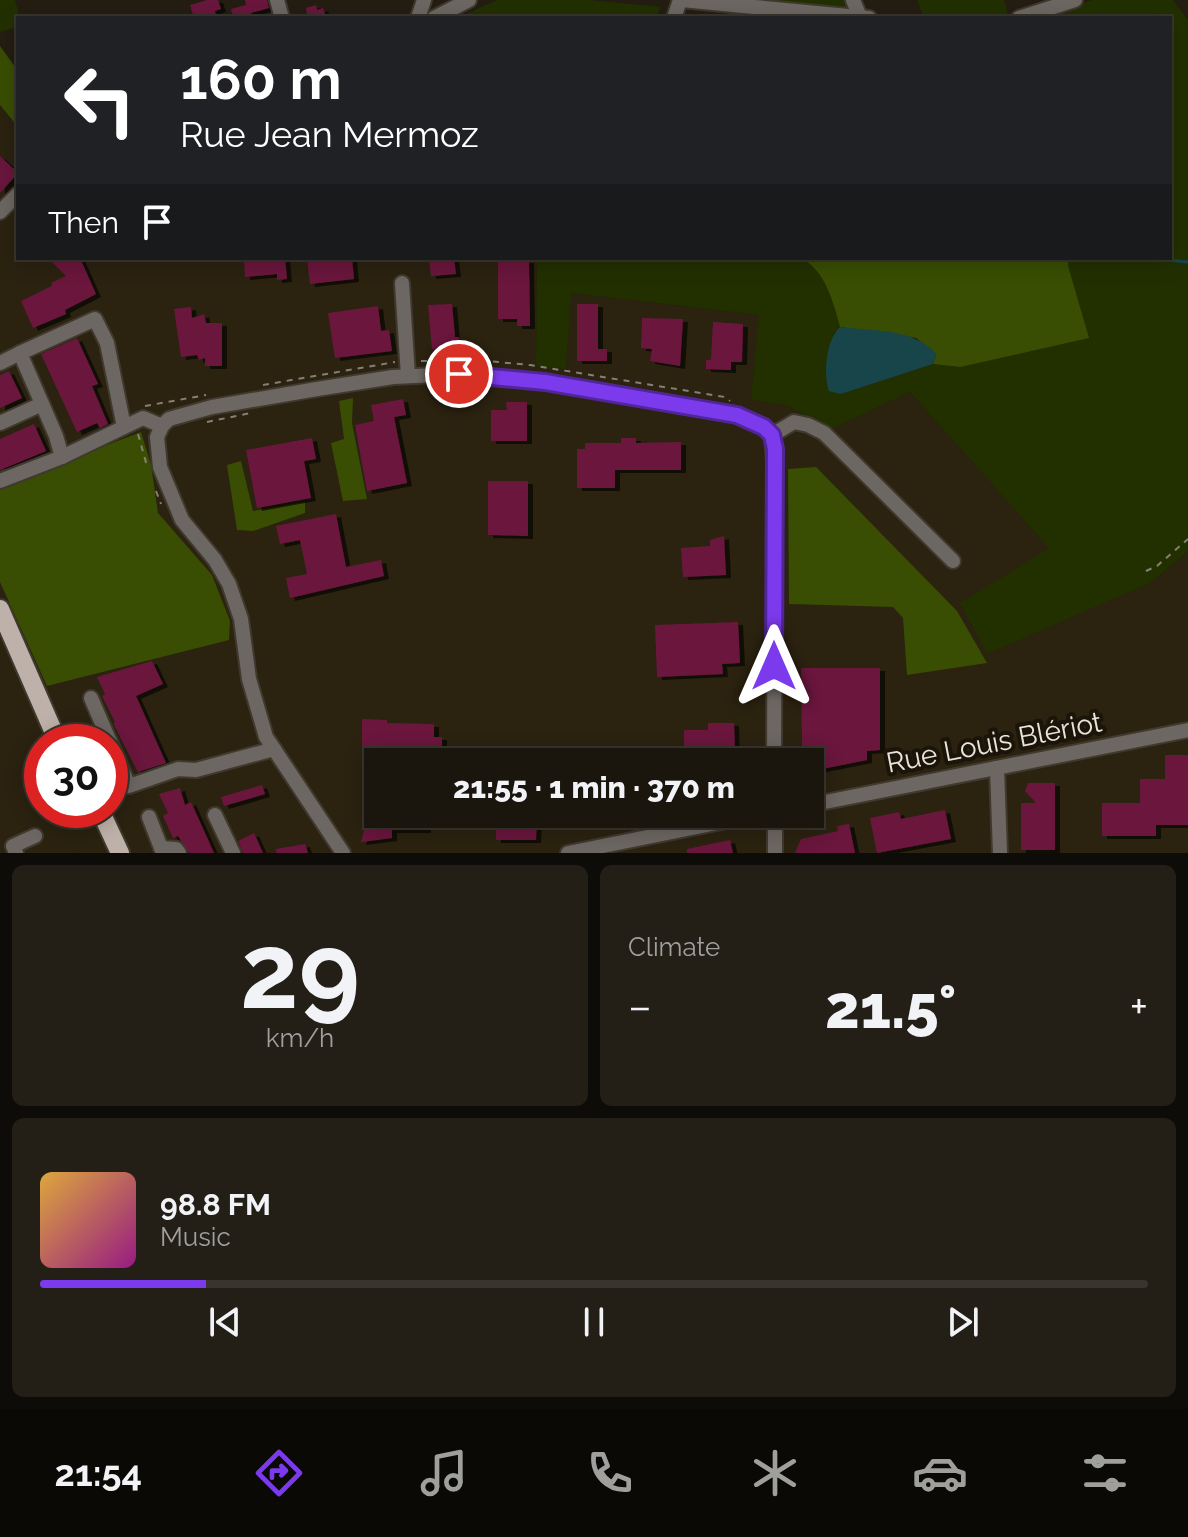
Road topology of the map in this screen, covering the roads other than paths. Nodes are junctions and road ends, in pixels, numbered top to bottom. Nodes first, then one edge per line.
1 (469, 0) edge
2 (681, 0) edge
3 (1075, 0) edge
4 (438, 16) edge
5 (849, 16) edge
6 (1025, 16) edge
7 (16, 196) edge
8 (0, 212) edge
9 (402, 283) dead end
10 (20, 353) junction
11 (0, 363) edge
12 (408, 376) junction
13 (42, 404) junction
14 (0, 423) edge
15 (130, 424) junction
16 (162, 426) junction
17 (772, 435) junction
18 (62, 457) junction
19 (0, 481) edge
20 (953, 561) dead end
21 (0, 609) edge
22 (11, 634) junction
23 (91, 698) dead end
24 (50, 724) edge
25 (58, 724) edge
26 (102, 724) edge
27 (1188, 730) edge
28 (774, 748) edge
29 (274, 749) junction
30 (997, 768) junction
31 (128, 784) edge
32 (824, 802) edge
33 (215, 815) dead end
34 (149, 817) dead end
35 (97, 828) edge
36 (108, 828) edge
37 (692, 828) edge
38 (775, 828) edge
39 (35, 836) dead end
40 (14, 850) edge
41 (162, 850) edge
42 (107, 853) edge
43 (120, 853) edge
44 (179, 853) edge
45 (233, 853) edge
46 (343, 853) edge
47 (568, 853) edge
48 (775, 853) edge
49 (1000, 853) edge

1 - 4 street
2 - 5 street
3 - 6 street
7 - 8 street
9 - 12 street
10 - 11 street
10 - 13 street
10 - 15 street
12 - 16 street
12 - 17 street
13 - 14 street
13 - 18 street
15 - 16 street
15 - 18 street
16 - 29 street
17 - 20 street
17 - 28 street
18 - 19 street
21 - 22 main road
22 - 24 main road
22 - 25 main road
23 - 26 street
27 - 30 street, Rue Louis Blériot
29 - 31 street
29 - 46 street
30 - 32 street, Rue Louis Blériot
30 - 49 street
33 - 45 street
34 - 41 street
35 - 42 main road
36 - 43 main road
37 - 47 street
38 - 48 street
39 - 40 street
41 - 44 street

